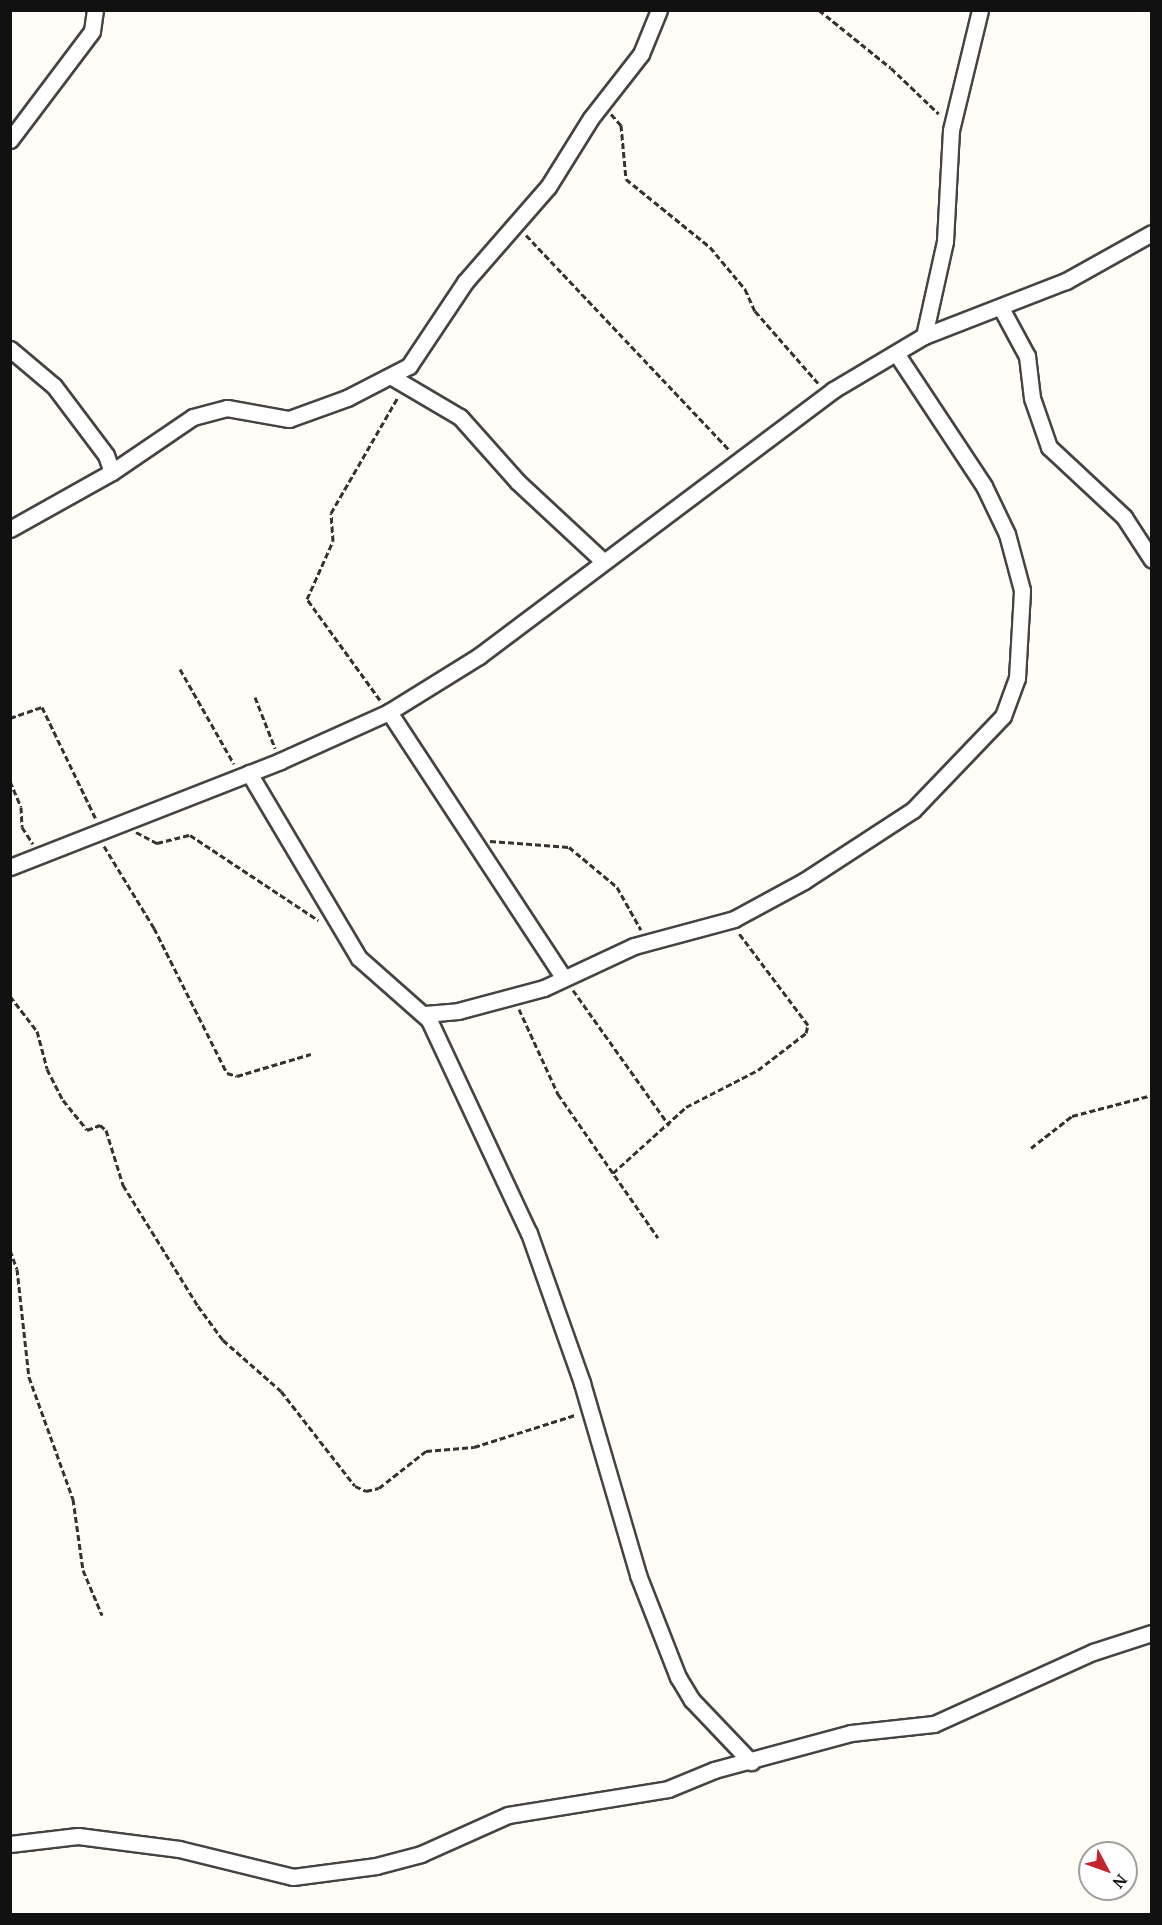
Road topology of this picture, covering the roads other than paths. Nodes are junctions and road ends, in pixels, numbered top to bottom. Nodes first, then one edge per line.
1 (95, 10) edge
2 (659, 10) edge
3 (980, 10) edge
4 (10, 140) edge
5 (1152, 233) edge
6 (1001, 308) junction
7 (924, 336) junction
8 (10, 349) edge
9 (896, 353) junction
10 (399, 381) junction
11 (112, 472) junction
12 (10, 529) edge
13 (602, 560) junction
14 (1152, 560) edge
15 (389, 712) junction
16 (245, 775) junction
17 (10, 867) edge
18 (564, 978) junction
19 (425, 1014) junction
20 (1152, 1633) edge
21 (752, 1762) junction
22 (10, 1844) edge

1 - 4 street
2 - 10 street
3 - 7 street
5 - 6 street
6 - 7 street
6 - 14 street
7 - 9 street
8 - 11 street
9 - 13 street
9 - 18 street
10 - 11 street
10 - 13 street
11 - 12 street
13 - 15 street
15 - 16 street
15 - 18 street
16 - 17 street
16 - 19 street
18 - 19 street
19 - 21 street
20 - 21 street
21 - 22 street

